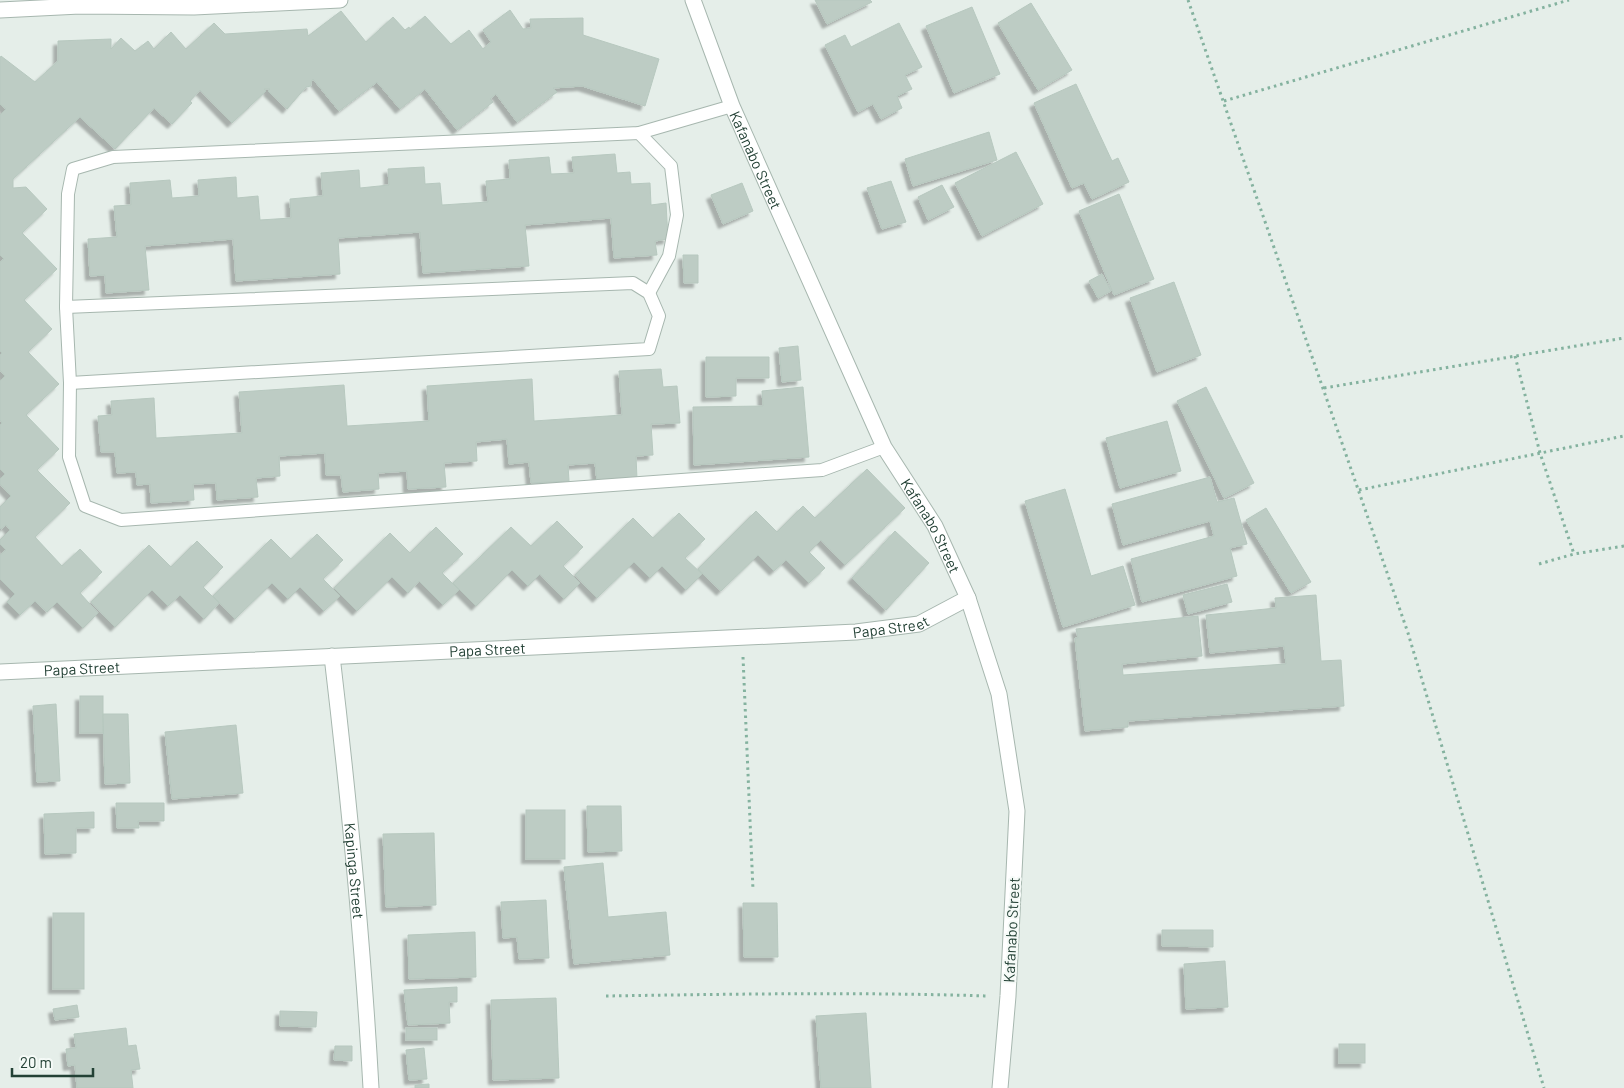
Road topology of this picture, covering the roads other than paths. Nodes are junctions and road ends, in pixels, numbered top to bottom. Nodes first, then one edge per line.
1 (340, 0) edge
2 (693, 0) edge
3 (193, 3) edge
4 (0, 10) edge
5 (732, 106) junction
6 (639, 133) junction
7 (649, 293) junction
8 (66, 307) junction
9 (70, 383) junction
10 (884, 447) junction
11 (968, 598) junction
12 (332, 656) junction
13 (0, 672) edge
14 (372, 1088) edge
15 (1000, 1088) edge

1 - 3 street
2 - 5 street, Kafanabo Street
3 - 4 street
5 - 6 lane
5 - 10 street, Kafanabo Street
6 - 7 lane
6 - 8 lane
7 - 8 lane
7 - 9 lane
8 - 9 lane
9 - 10 lane
10 - 11 street, Kafanabo Street
11 - 12 street, Papa Street
11 - 15 street, Kafanabo Street
12 - 13 street, Papa Street
12 - 14 street, Kapinga Street

